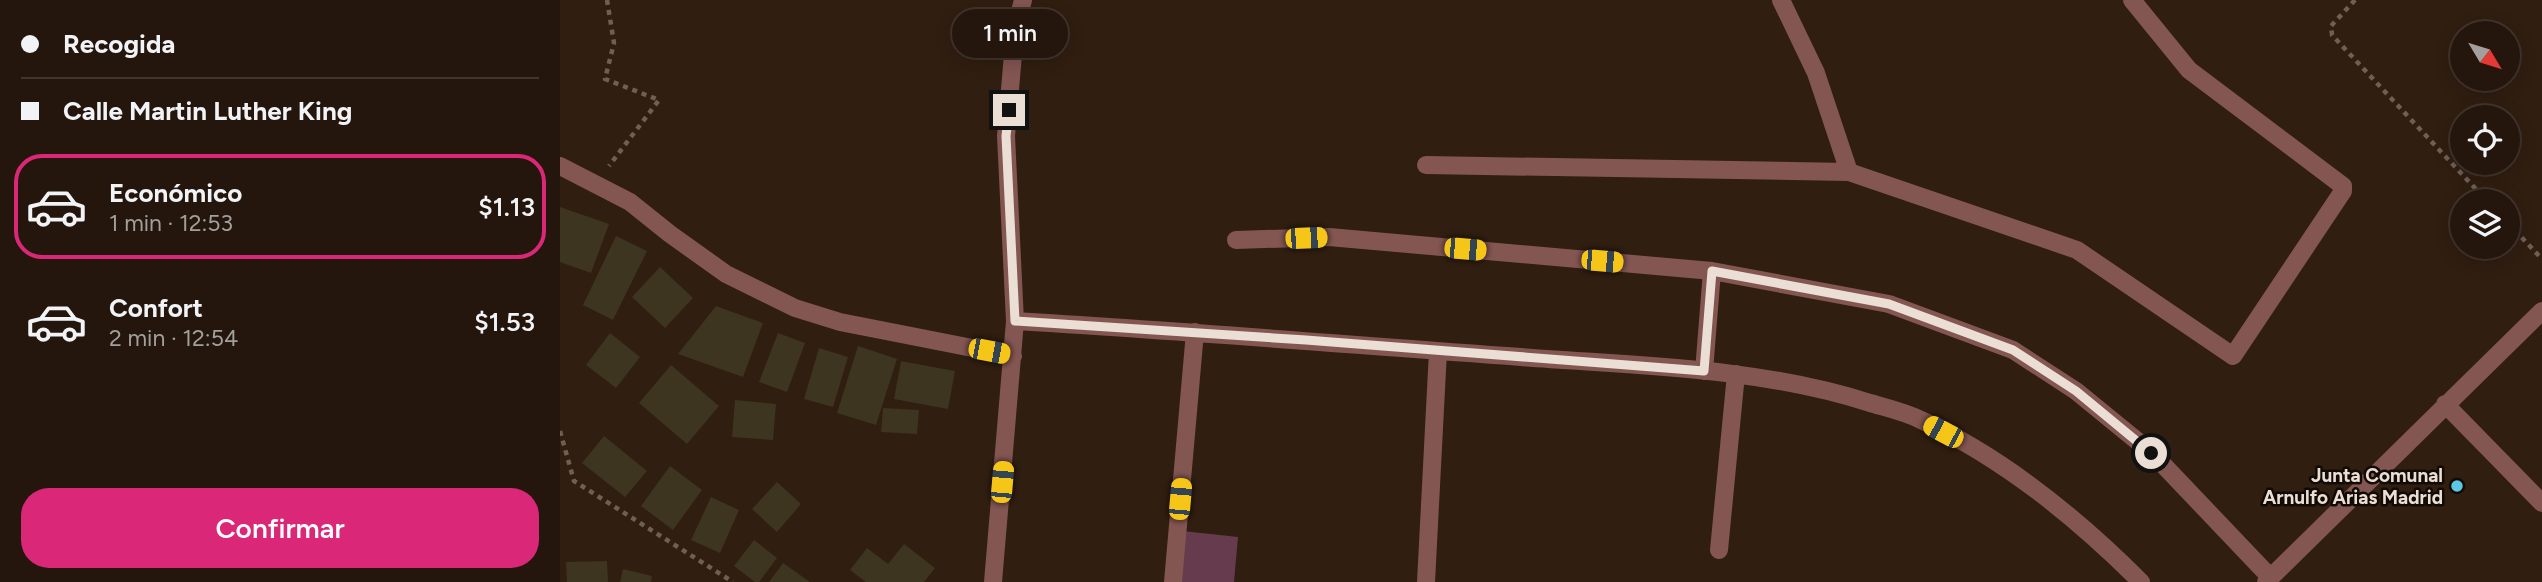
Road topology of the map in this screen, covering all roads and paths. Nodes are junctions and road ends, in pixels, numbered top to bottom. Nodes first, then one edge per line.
1 (607, 0) edge
2 (1023, 0) edge
3 (1781, 0) edge
4 (2132, 0) edge
5 (2355, 0) edge
6 (1426, 165) dead end
7 (560, 166) edge
8 (1849, 172) junction
9 (595, 184) junction
10 (2476, 189) edge
11 (2520, 236) edge
12 (1236, 240) dead end
13 (2542, 260) edge
14 (1712, 271) junction
15 (2542, 311) edge
16 (1015, 321) junction
17 (1195, 332) junction
18 (1438, 351) junction
19 (1013, 356) junction
20 (1704, 371) junction
21 (1737, 374) junction
22 (2445, 404) junction
23 (560, 431) edge
24 (2542, 503) edge
25 (1719, 550) dead end
26 (2268, 580) edge
27 (733, 582) edge
28 (993, 582) edge
29 (1173, 582) edge
30 (1426, 582) edge
31 (2141, 582) edge

1 - 9 path
2 - 16 street
3 - 8 street
4 - 8 street
5 - 10 path
6 - 8 street
7 - 9 street
9 - 19 street
11 - 13 path
12 - 14 street
14 - 20 street
14 - 26 street
15 - 22 street
16 - 17 street
16 - 19 street
17 - 18 street
17 - 29 street
18 - 20 street
18 - 30 street
19 - 28 street
20 - 21 street
21 - 25 street
21 - 31 street
22 - 24 street
22 - 26 street
23 - 27 path

